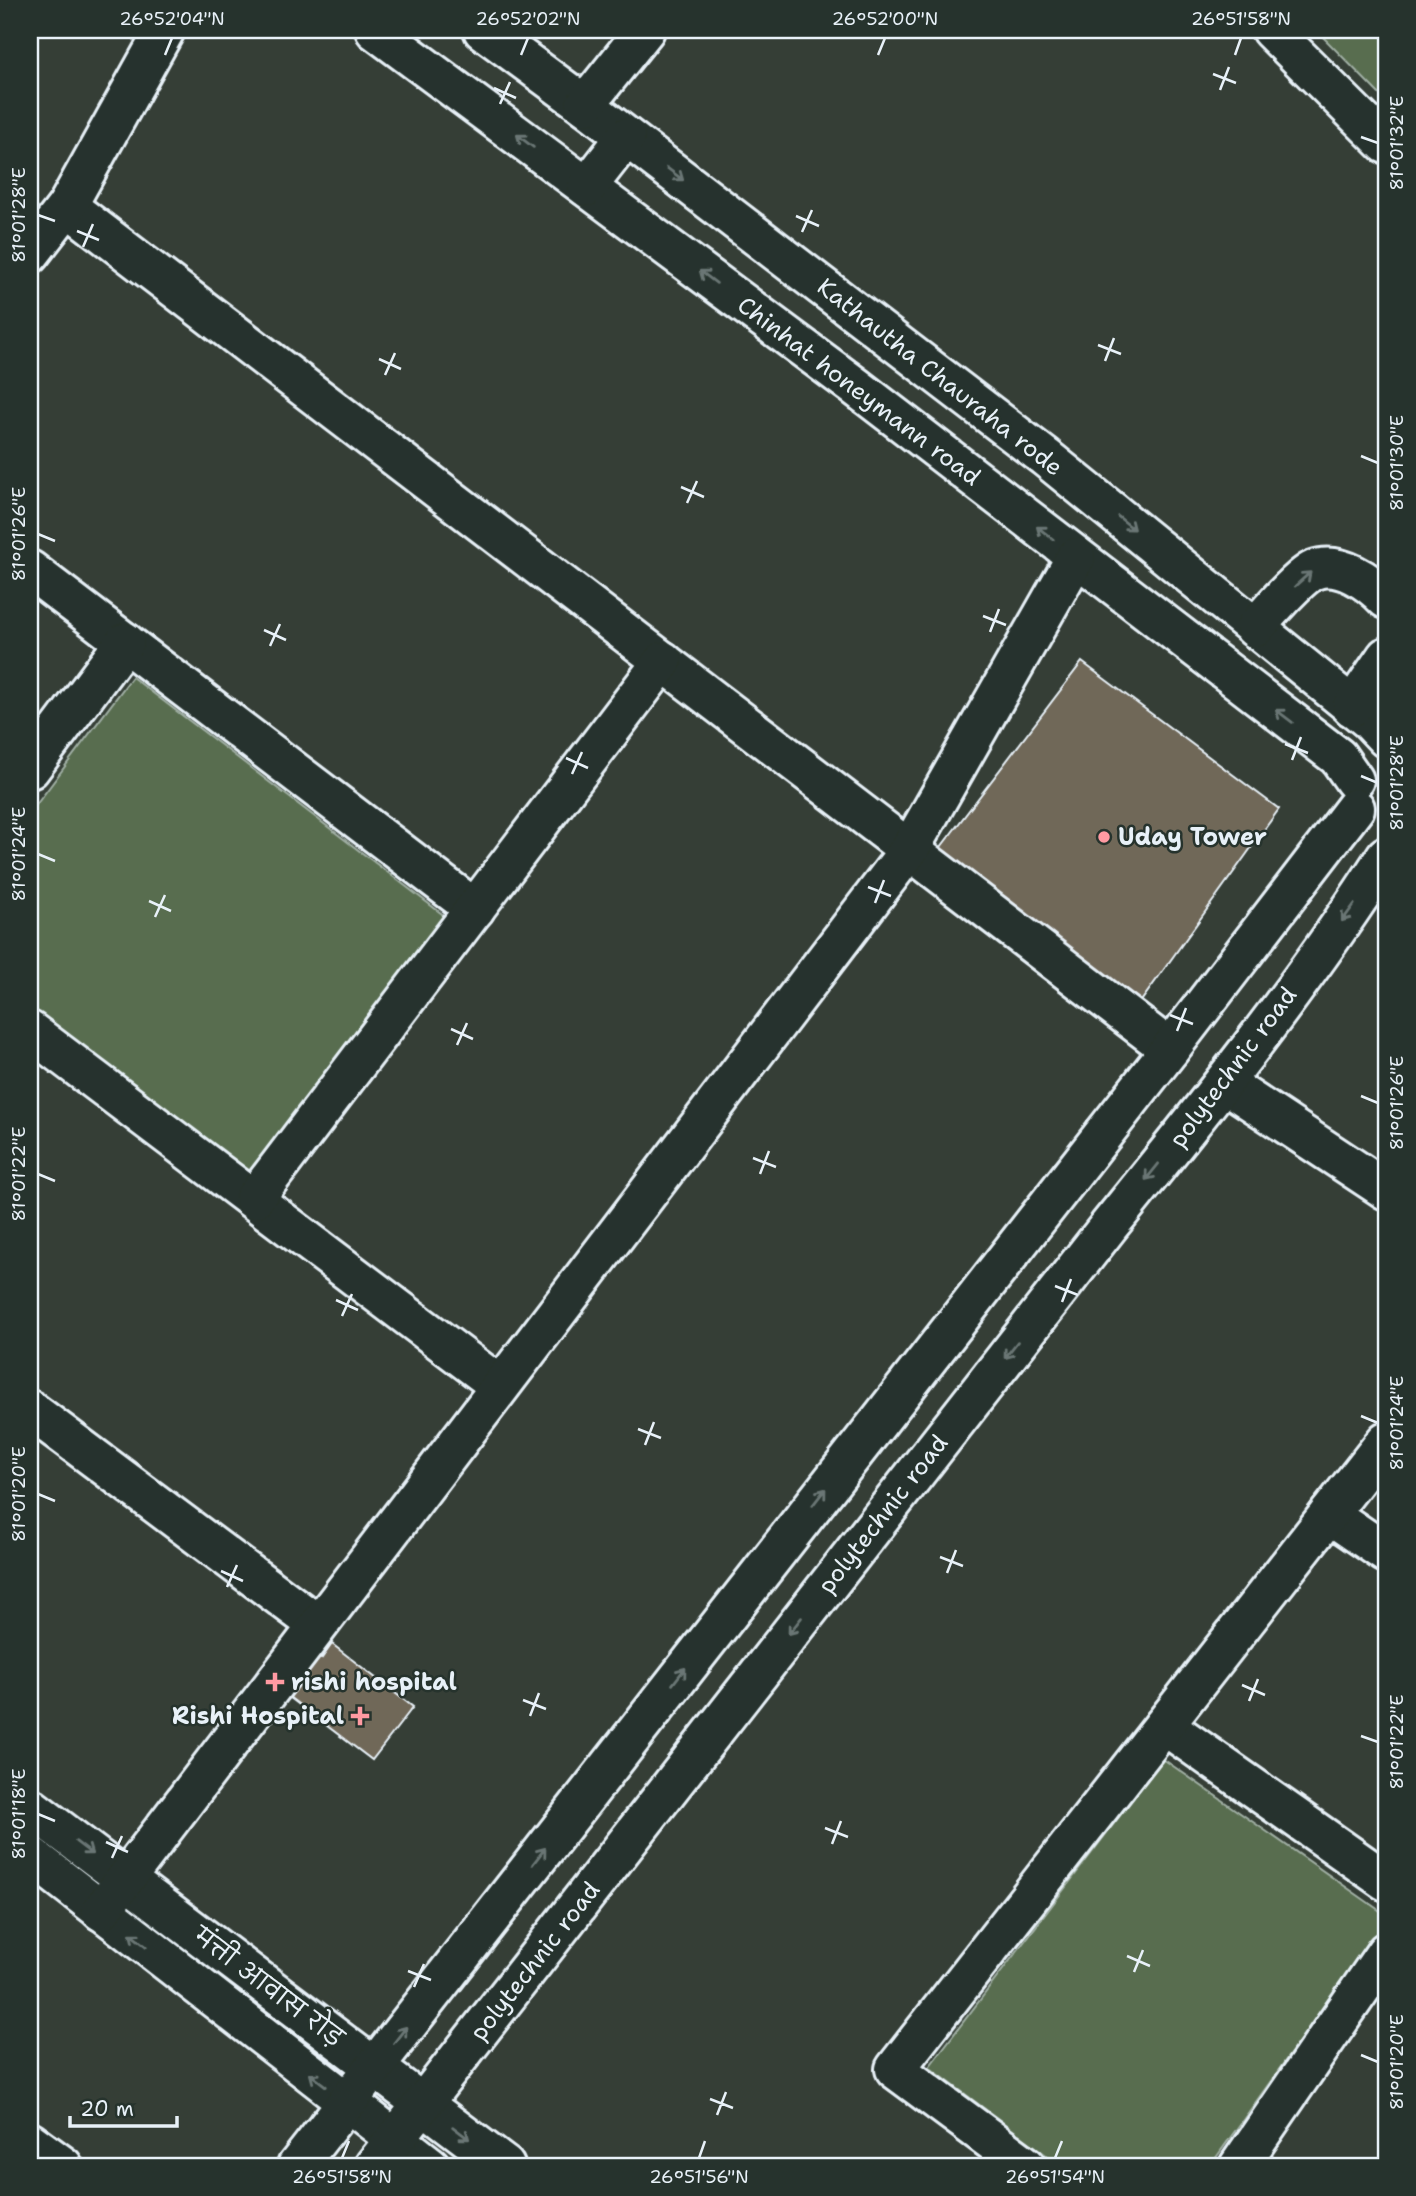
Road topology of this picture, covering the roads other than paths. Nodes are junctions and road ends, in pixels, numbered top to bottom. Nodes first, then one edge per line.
1 (165, 30) edge
2 (375, 30) edge
3 (483, 30) edge
4 (645, 30) edge
5 (1271, 30) edge
6 (585, 105) junction
7 (626, 137) junction
8 (1386, 144) edge
9 (587, 187) junction
10 (66, 205) junction
11 (30, 254) edge
12 (1076, 557) junction
13 (30, 570) edge
14 (1386, 599) edge
15 (1255, 628) junction
16 (125, 642) junction
17 (1386, 657) edge
18 (663, 661) junction
19 (1352, 707) junction
20 (1386, 737) edge
21 (1386, 746) edge
22 (30, 769) edge
23 (1349, 782) junction
24 (1386, 841) edge
25 (909, 850) junction
26 (1386, 856) edge
27 (475, 909) junction
28 (30, 1031) edge
29 (1170, 1049) junction
30 (1224, 1083) junction
31 (1386, 1190) edge
32 (254, 1199) junction
33 (500, 1387) junction
34 (30, 1410) edge
35 (1386, 1441) edge
36 (1329, 1514) junction
37 (1386, 1553) edge
38 (318, 1625) junction
39 (1164, 1725) junction
40 (30, 1807) edge
41 (30, 1856) edge
42 (125, 1879) junction
43 (1386, 1881) edge
44 (101, 1911) junction
45 (1386, 1952) edge
46 (374, 2067) junction
47 (347, 2103) junction
48 (423, 2104) junction
49 (30, 2142) edge
50 (384, 2153) edge
51 (63, 2166) edge
52 (297, 2166) edge
53 (430, 2166) edge
54 (505, 2166) edge
55 (1026, 2166) edge
56 (1239, 2166) edge

1 - 10 street
9 -> 2 street, Chinhat honeymann road
3 - 6 street, Kathautha Chauraha rode
4 - 6 street
5 - 8 street
6 - 7 street, Kathautha Chauraha rode
7 - 9 street
7 -> 15 street, Kathautha Chauraha rode
12 -> 9 street, Chinhat honeymann road
10 - 11 street
10 - 18 street
23 -> 12 street, Chinhat honeymann road
12 - 25 street
13 - 16 street
15 -> 14 street
15 - 19 street, Kathautha Chauraha rode
16 - 22 street
16 - 27 street
17 - 19 street
18 - 25 street
18 - 27 street
19 - 20 street, Kathautha Chauraha rode
21 - 23 street
23 - 24 street, Chinhat honeymann road
23 - 29 street
25 - 29 street
25 - 33 street
26 -> 30 street, polytechnic road
27 - 32 street
28 - 32 street
46 -> 29 street
30 - 31 street
30 -> 48 street, polytechnic road
32 - 33 street
33 - 38 street
34 - 38 street
35 - 36 street
36 - 37 street
36 - 39 street
38 - 42 street
39 - 43 street
39 - 55 street
40 -> 42 street, मंत्ती आवास रोड़
41 - 44 street
42 - 44 street
42 - 46 street, मंत्ती आवास रोड़
47 -> 44 street
45 - 56 street
46 - 47 street
46 - 48 street, मंत्ती आवास रोड़
47 - 50 street
47 - 52 street
48 - 50 street, polytechnic road
48 -> 54 street, मंत्ती आवास रोड़
49 - 51 street
50 - 53 street

